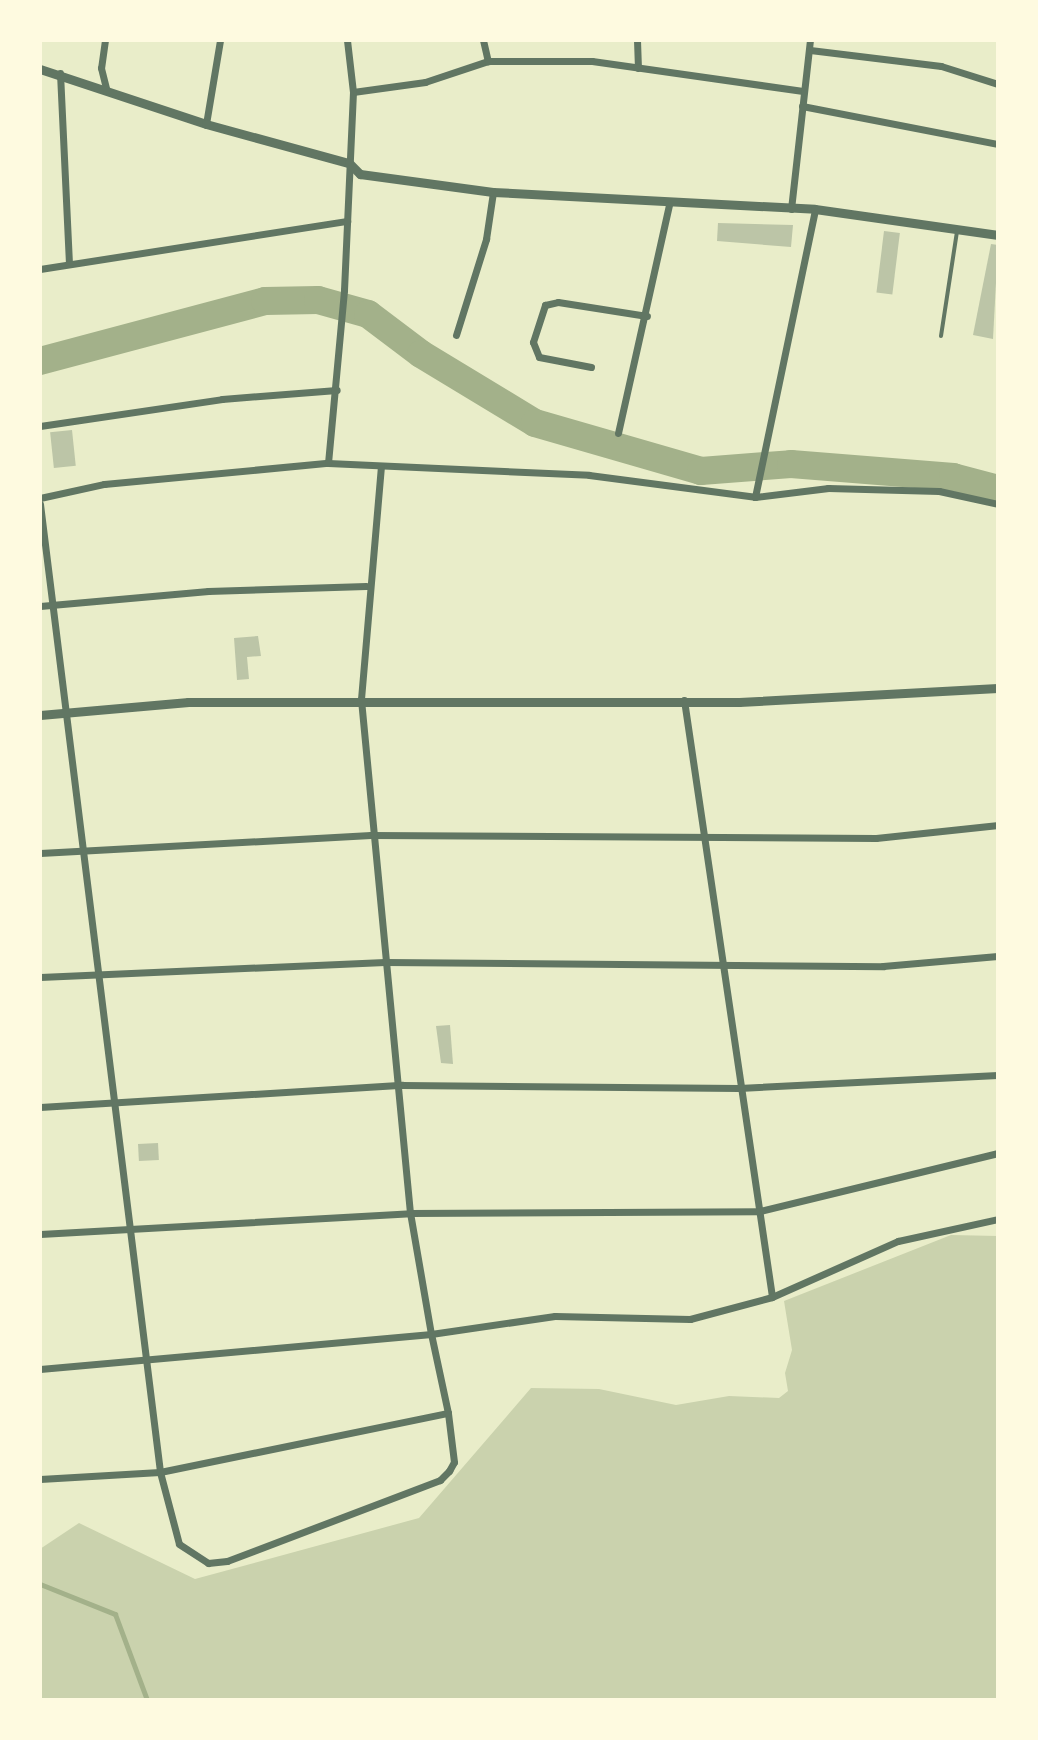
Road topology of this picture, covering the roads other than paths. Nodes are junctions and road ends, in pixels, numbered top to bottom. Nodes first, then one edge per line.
1 (105, 40) edge
2 (220, 40) edge
3 (347, 40) edge
4 (483, 40) edge
5 (637, 40) edge
6 (810, 40) edge
7 (810, 50) junction
8 (488, 61) junction
9 (638, 68) junction
10 (40, 69) edge
11 (59, 71) junction
12 (998, 84) edge
13 (106, 88) junction
14 (803, 91) junction
15 (353, 92) junction
16 (802, 106) junction
17 (206, 124) junction
18 (998, 144) edge
19 (349, 163) junction
20 (493, 192) junction
21 (669, 205) junction
22 (791, 209) junction
23 (815, 209) junction
24 (347, 221) junction
25 (957, 229) junction
26 (998, 235) edge
27 (69, 264) junction
28 (40, 269) edge
29 (647, 316) junction
30 (456, 335) dead end
31 (941, 336) dead end
32 (591, 367) dead end
33 (337, 390) junction
34 (40, 426) edge
35 (618, 433) dead end
36 (328, 463) junction
37 (381, 467) junction
38 (755, 497) junction
39 (40, 498) edge
40 (40, 504) edge
41 (998, 504) edge
42 (366, 586) junction
43 (51, 605) junction
44 (40, 606) edge
45 (998, 688) edge
46 (361, 699) junction
47 (684, 700) junction
48 (66, 714) junction
49 (40, 715) edge
50 (998, 825) edge
51 (371, 835) junction
52 (702, 838) junction
53 (83, 851) junction
54 (40, 853) edge
55 (998, 956) edge
56 (385, 962) junction
57 (724, 963) junction
58 (98, 972) junction
59 (40, 977) edge
60 (998, 1075) edge
61 (402, 1085) junction
62 (739, 1088) junction
63 (114, 1102) junction
64 (40, 1107) edge
65 (998, 1153) edge
66 (760, 1211) junction
67 (410, 1213) junction
68 (998, 1219) edge
69 (130, 1228) junction
70 (40, 1234) edge
71 (772, 1297) junction
72 (431, 1334) junction
73 (146, 1362) junction
74 (40, 1369) edge
75 (448, 1413) junction
76 (160, 1472) junction
77 (40, 1479) edge

1 - 13 street
2 - 17 street
3 - 15 street
4 - 8 street
5 - 9 street
6 - 7 street
7 - 12 street
7 - 14 street
8 - 9 street
8 - 15 street
9 - 14 street
10 - 11 street
11 - 13 street
11 - 27 street
13 - 17 street
14 - 16 street
15 - 19 street
16 - 18 street
16 - 22 street
17 - 19 street
19 - 20 street
19 - 24 street
20 - 21 street
20 - 30 street
21 - 22 street
21 - 29 street
22 - 23 street
23 - 25 street
23 - 38 street
24 - 27 street
24 - 33 street
25 - 26 street
25 - 31 lane
27 - 28 street
29 - 32 street
29 - 35 street
33 - 34 street
33 - 36 street
36 - 37 street
36 - 39 street
37 - 38 street
37 - 42 street
38 - 41 street
40 - 43 street
42 - 43 street
42 - 46 street
43 - 44 street
43 - 48 street
45 - 47 street
46 - 47 street
46 - 48 street
46 - 51 street
47 - 52 street
48 - 49 street
48 - 53 street
50 - 52 street
51 - 52 street
51 - 53 street
51 - 56 street
52 - 57 street
53 - 54 street
53 - 58 street
55 - 57 street
56 - 57 street
56 - 58 street
56 - 61 street
57 - 62 street
58 - 59 street
58 - 63 street
60 - 62 street
61 - 62 street
61 - 63 street
61 - 67 street
62 - 66 street
63 - 64 street
63 - 69 street
65 - 66 street
66 - 67 street
66 - 71 street
67 - 69 street
67 - 72 street
68 - 71 street
69 - 70 street
69 - 73 street
71 - 72 street
72 - 73 street
72 - 75 street
73 - 74 street
73 - 76 street
75 - 76 street
75 - 76 street
76 - 77 street

